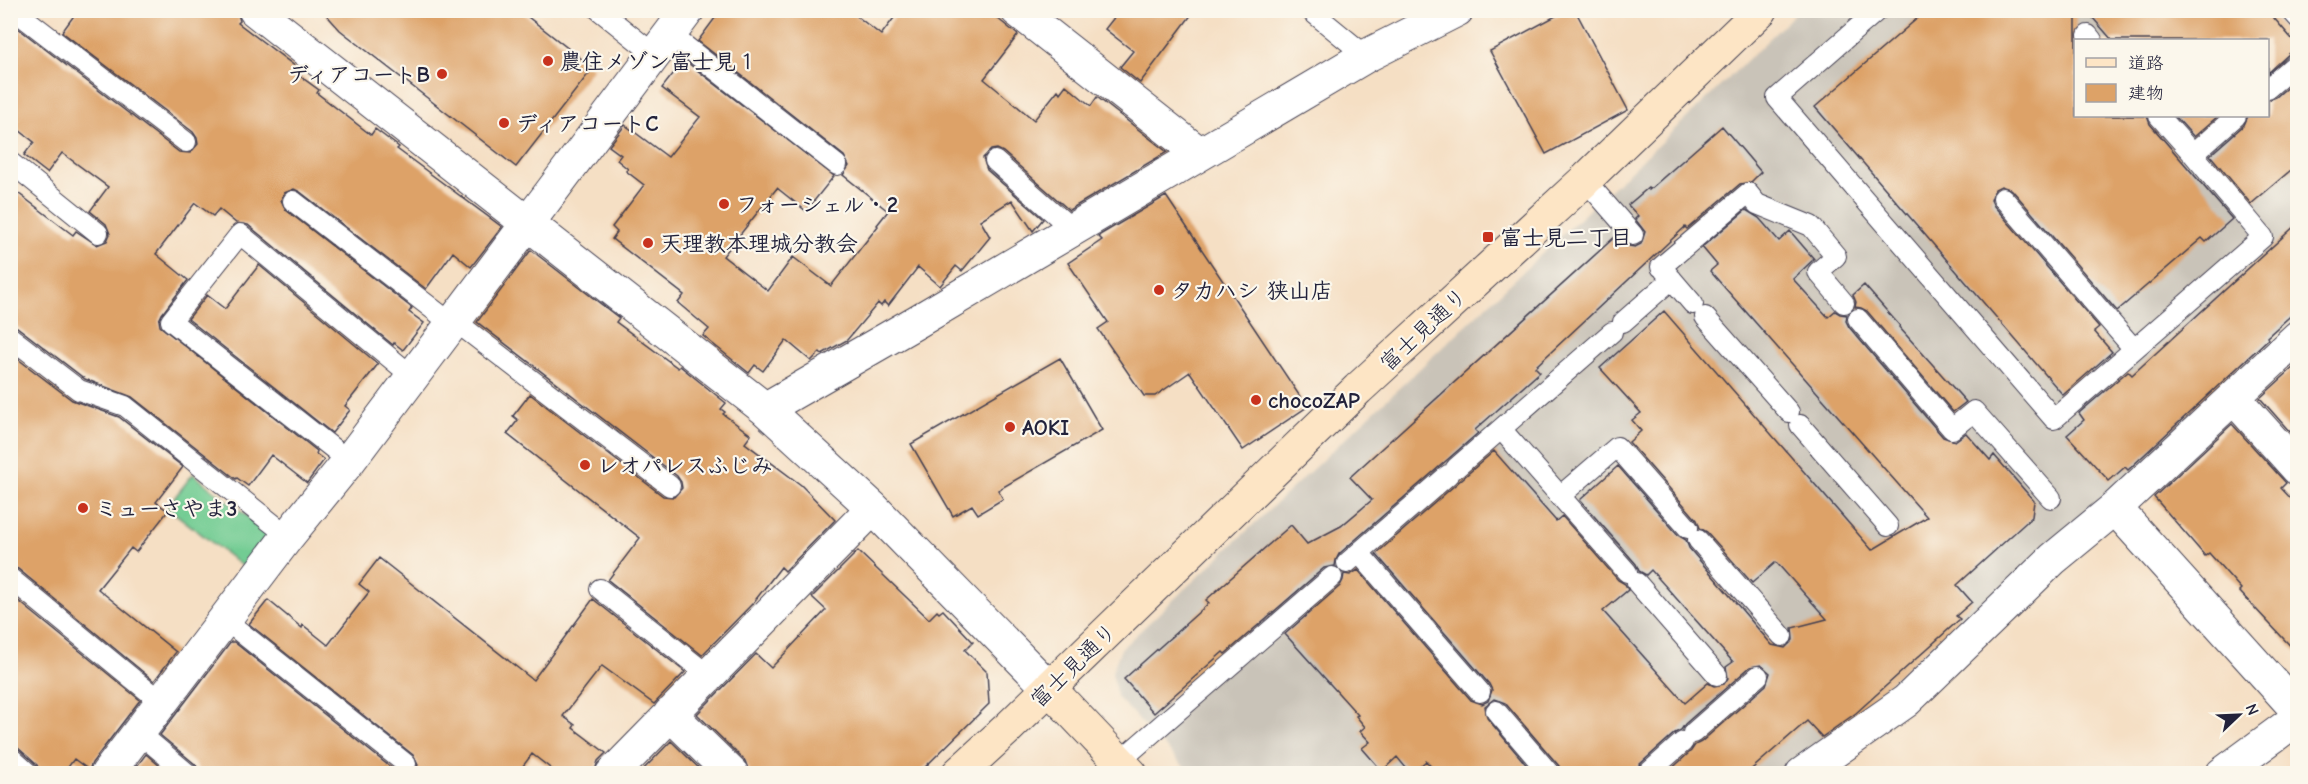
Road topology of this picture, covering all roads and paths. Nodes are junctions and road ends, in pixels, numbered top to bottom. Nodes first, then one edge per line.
1 (14, 10) edge
2 (255, 10) edge
3 (598, 10) edge
4 (1017, 10) edge
5 (1310, 10) edge
6 (1399, 10) edge
7 (1457, 10) edge
8 (1761, 10) edge
9 (1878, 10) edge
10 (2291, 10) edge
11 (2298, 18) edge
12 (671, 33) edge
13 (1366, 56) junction
14 (2298, 62) edge
15 (2269, 87) edge
16 (2160, 117) edge
17 (2235, 117) edge
18 (186, 142) dead end
19 (1200, 154) junction
20 (2193, 154) junction
21 (995, 161) dead end
22 (10, 162) edge
23 (837, 165) dead end
24 (1585, 180) junction
25 (2003, 198) dead end
26 (293, 201) dead end
27 (528, 223) junction
28 (1072, 229) junction
29 (98, 233) dead end
30 (1633, 235) dead end
31 (1662, 268) junction
32 (1844, 303) dead end
33 (1858, 319) dead end
34 (453, 322) junction
35 (2298, 337) edge
36 (10, 338) edge
37 (2134, 349) junction
38 (412, 376) junction
39 (2234, 398) junction
40 (765, 409) junction
41 (1501, 429) junction
42 (349, 461) junction
43 (2298, 469) edge
44 (669, 486) dead end
45 (1560, 496) junction
46 (2051, 498) dead end
47 (873, 508) junction
48 (2115, 508) junction
49 (1888, 526) dead end
50 (288, 536) junction
51 (1332, 577) dead end
52 (10, 578) edge
53 (600, 589) dead end
54 (224, 620) junction
55 (1782, 636) dead end
56 (708, 675) junction
57 (1758, 676) dead end
58 (1727, 686) junction
59 (1049, 688) junction
60 (1480, 692) dead end
61 (162, 702) junction
62 (1496, 711) dead end
63 (2298, 711) edge
64 (670, 714) junction
65 (2298, 718) edge
66 (138, 732) junction
67 (10, 757) edge
68 (406, 764) dead end
69 (1126, 767) edge
70 (29, 774) edge
71 (107, 774) edge
72 (188, 774) edge
73 (612, 774) edge
74 (732, 774) edge
75 (958, 774) edge
76 (1550, 774) edge
77 (1647, 774) edge
78 (1802, 774) edge
79 (2222, 774) edge

1 - 18 lane
2 - 27 street
3 - 12 lane
4 - 19 street
5 - 13 lane
6 - 13 street
7 - 13 street
8 - 24 street, 富士見通り
9 - 37 lane
10 - 11 lane
12 - 23 lane
12 - 27 street
13 - 19 street
14 - 15 lane
16 - 20 lane
17 - 20 lane
19 - 28 street
20 - 37 lane
21 - 28 lane
22 - 29 lane
24 - 30 lane
24 - 59 street, 富士見通り
25 - 37 lane
26 - 34 lane
27 - 34 street
27 - 40 street
28 - 40 street
31 - 32 lane
31 - 41 lane
31 - 49 lane
33 - 46 lane
34 - 38 street
34 - 44 lane
35 - 39 street
36 - 50 lane
38 - 42 street
38 - 42 lane
39 - 43 street
39 - 48 street
40 - 47 street
41 - 45 lane
41 - 60 lane
42 - 50 street
45 - 55 lane
45 - 58 lane
47 - 56 street
47 - 59 street
48 - 63 street
48 - 78 street
50 - 54 street
51 - 69 lane
52 - 61 lane
53 - 56 lane
54 - 61 street
54 - 68 lane
56 - 64 street
57 - 58 lane
58 - 77 lane
59 - 69 street
59 - 75 street, 富士見通り
61 - 66 street
62 - 76 lane
64 - 73 street
64 - 74 street
65 - 79 street
66 - 71 street
66 - 72 lane
67 - 70 lane

